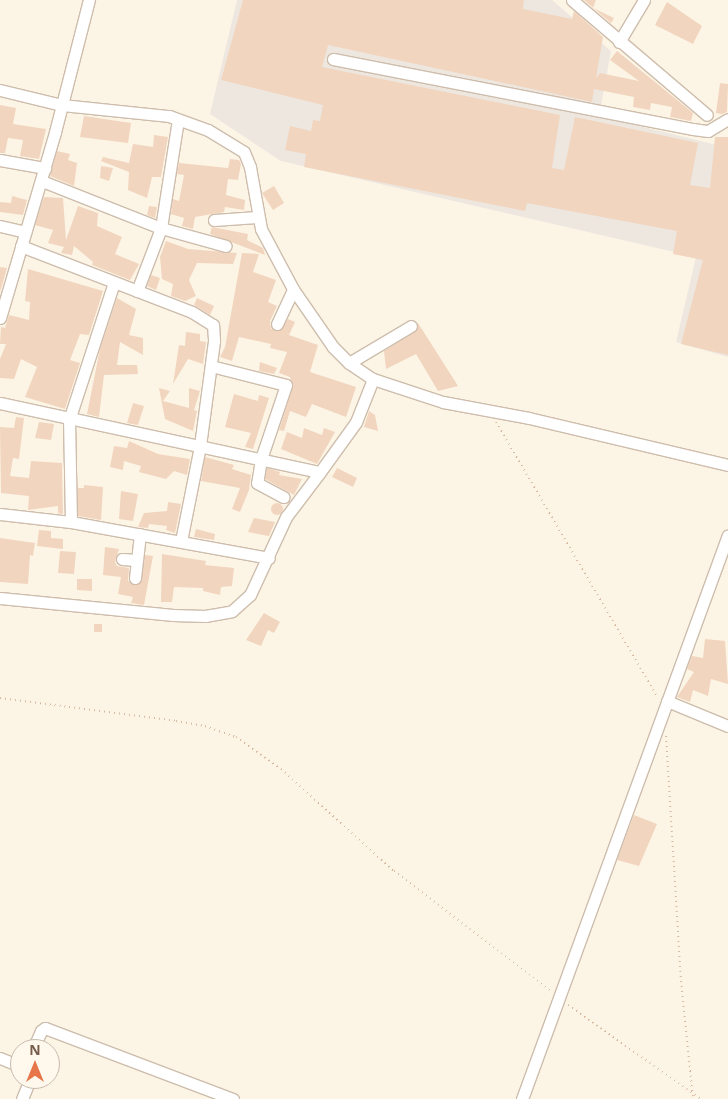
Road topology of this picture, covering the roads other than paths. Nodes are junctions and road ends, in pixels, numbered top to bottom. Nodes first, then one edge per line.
1 (89, 0) edge
2 (572, 0) edge
3 (644, 0) edge
4 (619, 42) junction
5 (333, 59) dead end
6 (0, 90) edge
7 (62, 105) junction
8 (707, 115) dead end
9 (178, 119) junction
10 (728, 119) edge
11 (0, 160) edge
12 (45, 168) junction
13 (42, 181) junction
14 (258, 217) junction
15 (214, 220) dead end
16 (0, 226) edge
17 (161, 228) junction
18 (25, 232) junction
19 (22, 246) junction
20 (226, 246) dead end
21 (114, 282) junction
22 (293, 289) junction
23 (137, 291) junction
24 (0, 318) edge
25 (277, 324) dead end
26 (411, 326) dead end
27 (349, 363) junction
28 (211, 366) junction
29 (373, 378) junction
30 (0, 403) edge
31 (70, 420) junction
32 (200, 446) junction
33 (261, 459) junction
34 (728, 465) edge
35 (320, 472) junction
36 (283, 497) dead end
37 (0, 514) edge
38 (71, 522) junction
39 (140, 534) junction
40 (728, 535) edge
41 (180, 541) junction
42 (725, 552) edge
43 (269, 558) junction
44 (122, 559) dead end
45 (137, 560) junction
46 (135, 578) dead end
47 (0, 598) edge
48 (666, 705) junction
49 (728, 726) edge
50 (37, 1039) edge
51 (233, 1099) edge
52 (522, 1099) edge

1 - 7 street
2 - 4 street
3 - 4 street
4 - 8 street
5 - 10 street
6 - 7 street
7 - 9 street
7 - 12 street
9 - 14 street
9 - 17 street
11 - 12 street
12 - 13 street
13 - 17 street
13 - 18 street
14 - 15 street
14 - 22 street
16 - 18 street
17 - 20 street
17 - 23 street
18 - 19 street
19 - 21 street
19 - 24 street
21 - 23 street
21 - 31 street
22 - 25 street
22 - 27 street
23 - 28 street
26 - 27 street
27 - 29 street
28 - 32 street
28 - 33 street
29 - 34 street
29 - 35 street
30 - 31 street
31 - 32 street
31 - 38 street
32 - 33 street
32 - 41 street
33 - 35 street
33 - 36 street
35 - 43 street
37 - 38 street
38 - 39 street
39 - 41 street
39 - 45 street
40 - 42 street
41 - 43 street
42 - 48 street
43 - 47 street
44 - 45 street
45 - 46 street
48 - 49 street
48 - 52 street
50 - 51 street

